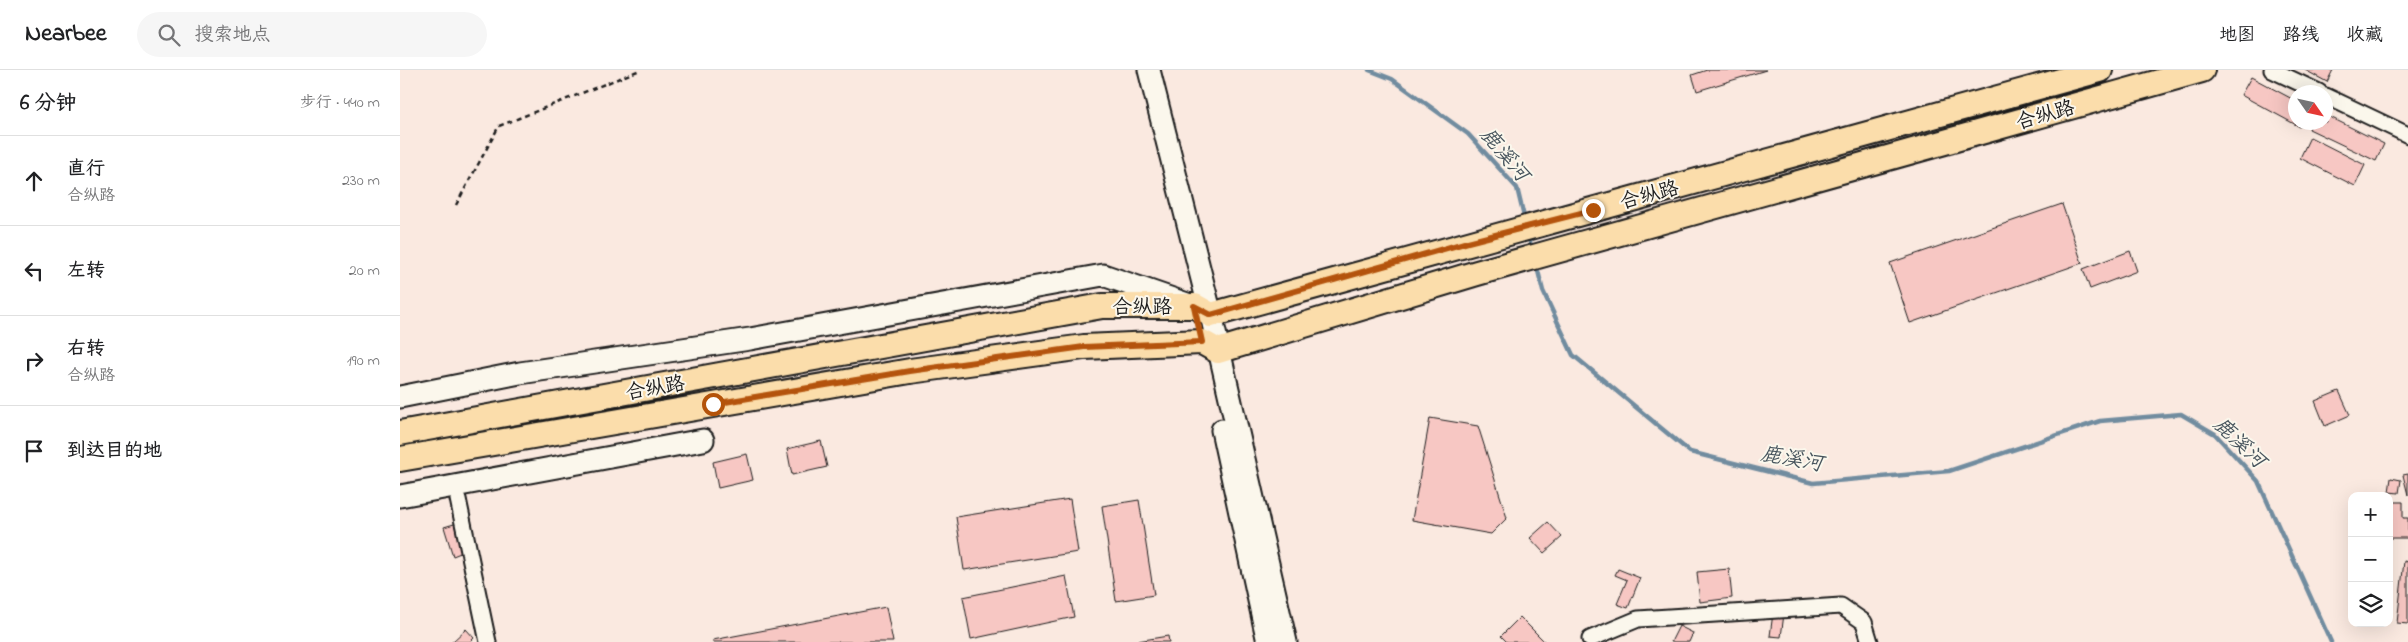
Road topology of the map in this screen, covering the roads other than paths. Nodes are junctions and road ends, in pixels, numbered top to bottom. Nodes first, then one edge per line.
1 (1136, 70) edge
2 (1149, 70) edge
3 (2100, 70) edge
4 (2202, 70) edge
5 (2272, 70) edge
6 (2304, 85) edge
7 (2333, 99) edge
8 (2408, 135) edge
9 (1203, 310) junction
10 (1210, 346) junction
11 (400, 397) edge
12 (400, 433) edge
13 (703, 440) dead end
14 (400, 459) edge
15 (400, 496) edge
16 (458, 499) dead end
17 (1590, 639) dead end
18 (488, 642) edge
19 (1268, 642) edge
20 (1286, 642) edge
21 (1870, 642) edge

1 - 9 street
2 - 9 street
3 - 9 main road, 合纵路
4 - 10 main road, 合纵路
5 - 6 street
7 - 8 street
9 - 10 street
9 - 11 street
9 - 12 main road, 合纵路
10 - 14 main road, 合纵路
10 - 19 street
10 - 20 street
13 - 15 street
16 - 18 street
17 - 21 street

